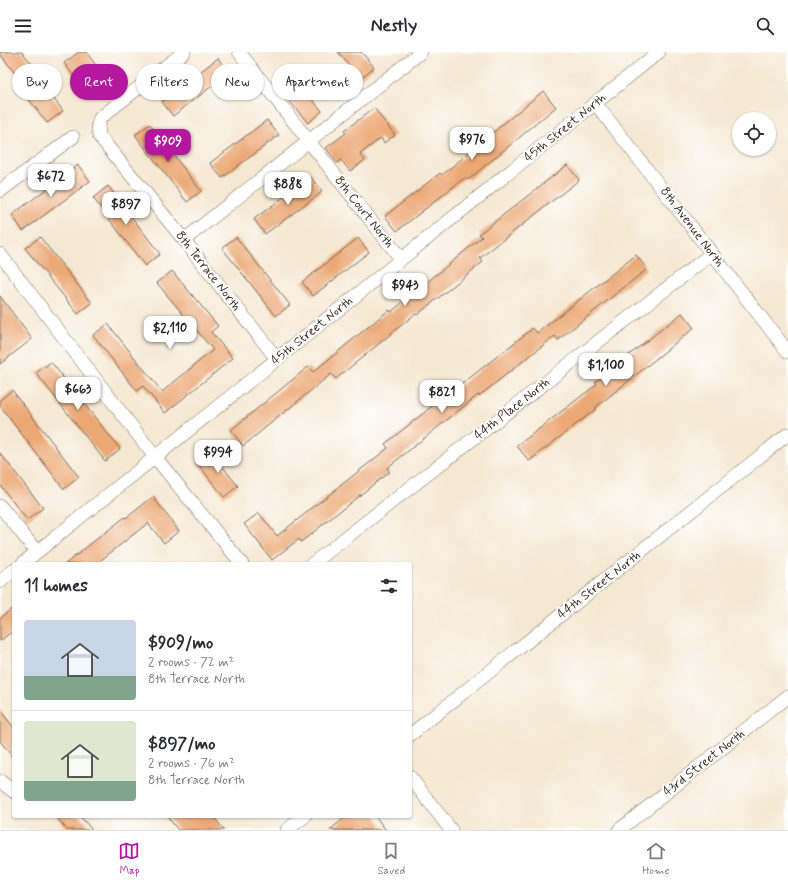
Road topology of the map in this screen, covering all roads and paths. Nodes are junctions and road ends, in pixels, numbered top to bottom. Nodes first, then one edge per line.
1 (184, 52) edge
2 (239, 52) edge
3 (421, 52) edge
4 (659, 52) edge
5 (595, 103) junction
6 (73, 137) dead end
7 (308, 141) junction
8 (0, 191) edge
9 (184, 240) junction
10 (0, 254) edge
11 (711, 254) junction
12 (401, 259) junction
13 (788, 352) edge
14 (277, 359) junction
15 (788, 434) edge
16 (155, 457) junction
17 (0, 506) edge
18 (37, 552) junction
19 (24, 562) edge
20 (240, 562) edge
21 (315, 562) edge
22 (12, 572) edge
23 (0, 582) edge
24 (788, 696) edge
25 (412, 733) edge
26 (412, 780) edge
27 (0, 781) edge
28 (12, 790) edge
29 (302, 818) edge
30 (287, 830) edge
31 (451, 830) edge
32 (619, 830) edge

1 - 9 street, 8th Terrace North
2 - 7 street, 8th Court North
3 - 7 street
4 - 5 street, 45th Street North
5 - 11 street, 8th Avenue North
5 - 12 street, 45th Street North
6 - 8 street
7 - 9 street
7 - 12 street, 8th Court North
9 - 14 street, 8th Terrace North
10 - 16 street
11 - 13 street, 8th Avenue North
11 - 21 street, 44th Place North
12 - 14 street, 45th Street North
14 - 16 street, 45th Street North
15 - 25 street, 44th Street North
16 - 18 street, 45th Street North
16 - 20 street
17 - 18 street
18 - 19 street, 45th Street North
22 - 23 street
24 - 32 street, 43rd Street North
26 - 31 street
27 - 28 street
29 - 30 street

